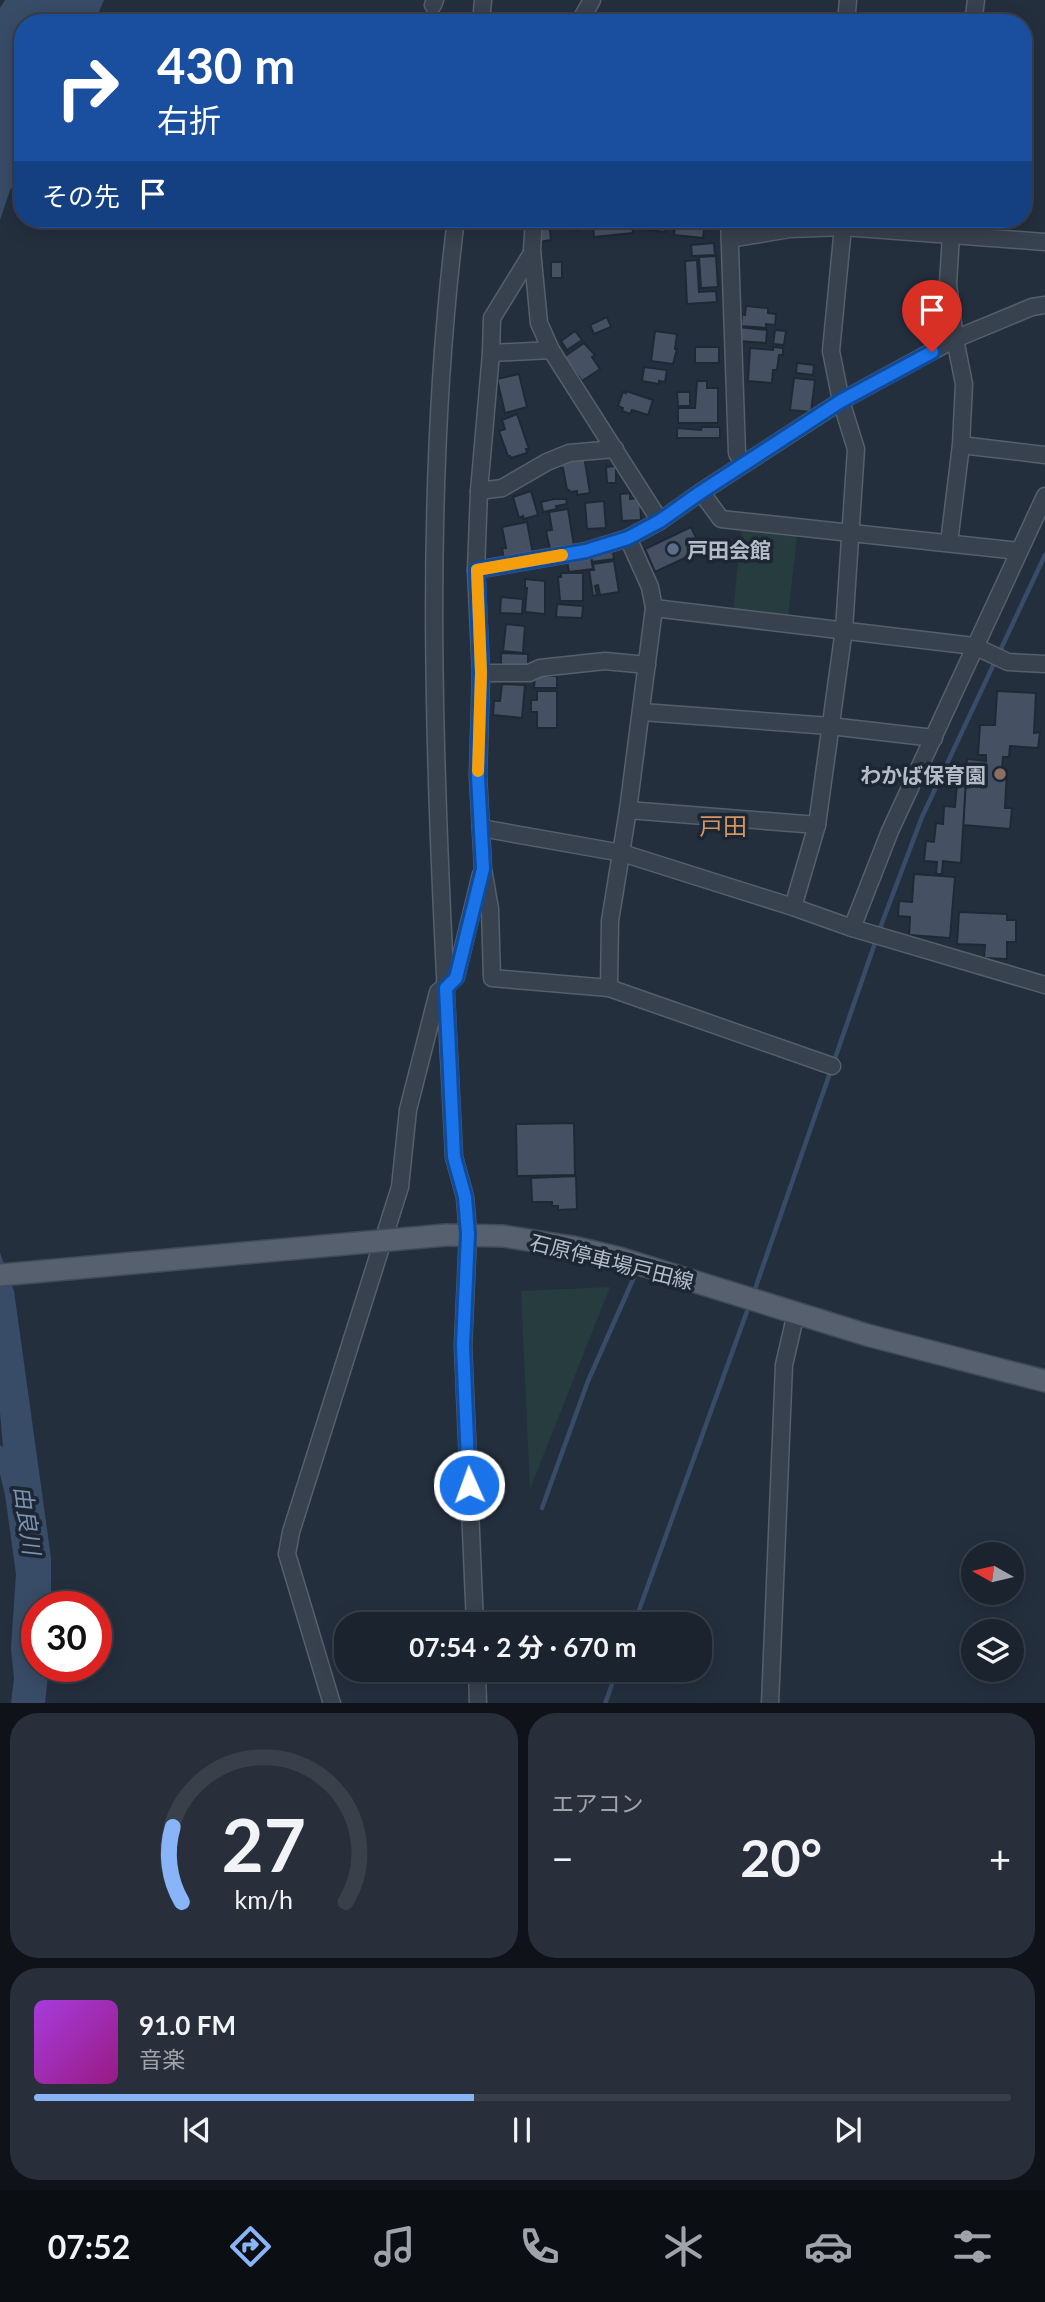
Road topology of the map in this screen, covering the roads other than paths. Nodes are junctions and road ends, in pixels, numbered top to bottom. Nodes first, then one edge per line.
1 (455, 228) edge
2 (534, 228) edge
3 (729, 228) edge
4 (802, 228) edge
5 (836, 228) edge
6 (952, 228) edge
7 (958, 228) edge
8 (730, 239) junction
9 (1045, 242) edge
10 (533, 253) junction
11 (1045, 305) edge
12 (955, 339) junction
13 (551, 350) junction
14 (491, 353) junction
15 (841, 401) junction
16 (961, 445) junction
17 (615, 449) junction
18 (1045, 455) edge
19 (743, 464) junction
20 (479, 491) junction
21 (701, 492) junction
22 (1045, 496) edge
23 (660, 521) junction
24 (850, 533) junction
25 (628, 538) junction
26 (948, 544) junction
27 (1019, 551) junction
28 (477, 570) junction
29 (654, 608) junction
30 (844, 629) junction
31 (978, 648) junction
32 (1045, 664) edge
33 (647, 665) junction
34 (481, 673) junction
35 (642, 712) junction
36 (830, 726) junction
37 (934, 738) junction
38 (628, 810) junction
39 (817, 825) junction
40 (481, 828) junction
41 (622, 853) junction
42 (483, 869) junction
43 (793, 907) junction
44 (858, 930) junction
45 (1045, 985) edge
46 (446, 988) junction
47 (609, 988) junction
48 (832, 1066) dead end
49 (468, 1234) junction
50 (0, 1275) edge
51 (796, 1313) junction
52 (1045, 1381) edge
53 (474, 1612) edge
54 (477, 1682) edge
55 (332, 1703) edge
56 (478, 1703) edge
57 (770, 1703) edge

1 - 46 street
2 - 10 street
3 - 8 street
4 - 8 street
5 - 15 street
6 - 12 street
7 - 9 street
8 - 19 street
10 - 13 street
10 - 14 street
11 - 12 street
12 - 15 street
12 - 16 street
13 - 14 street
13 - 17 street
14 - 20 street
15 - 19 street
15 - 24 street
16 - 18 street
16 - 26 street
17 - 20 street
17 - 23 street
19 - 21 street
20 - 28 street
21 - 23 street
21 - 24 street
22 - 27 street
23 - 25 street
24 - 26 street
24 - 30 street
25 - 28 street
25 - 29 street
26 - 27 street
27 - 31 street
28 - 34 street
29 - 30 street
29 - 33 street
30 - 31 street
30 - 36 street
31 - 32 street
31 - 37 street
33 - 34 street
33 - 35 street
34 - 40 street
35 - 36 street
35 - 38 street
36 - 37 street
36 - 39 street
37 - 44 street
38 - 39 street
38 - 41 street
39 - 43 street
40 - 41 street
40 - 42 street
41 - 43 street
41 - 47 street
42 - 46 street
42 - 47 street
43 - 44 street
44 - 45 street
46 - 49 street
46 - 55 street
47 - 48 street
49 - 50 main road, 石原停車場戸田線, bridge
49 - 51 main road, 石原停車場戸田線
49 - 53 street
51 - 52 main road, 石原停車場戸田線
51 - 57 street
54 - 56 street

